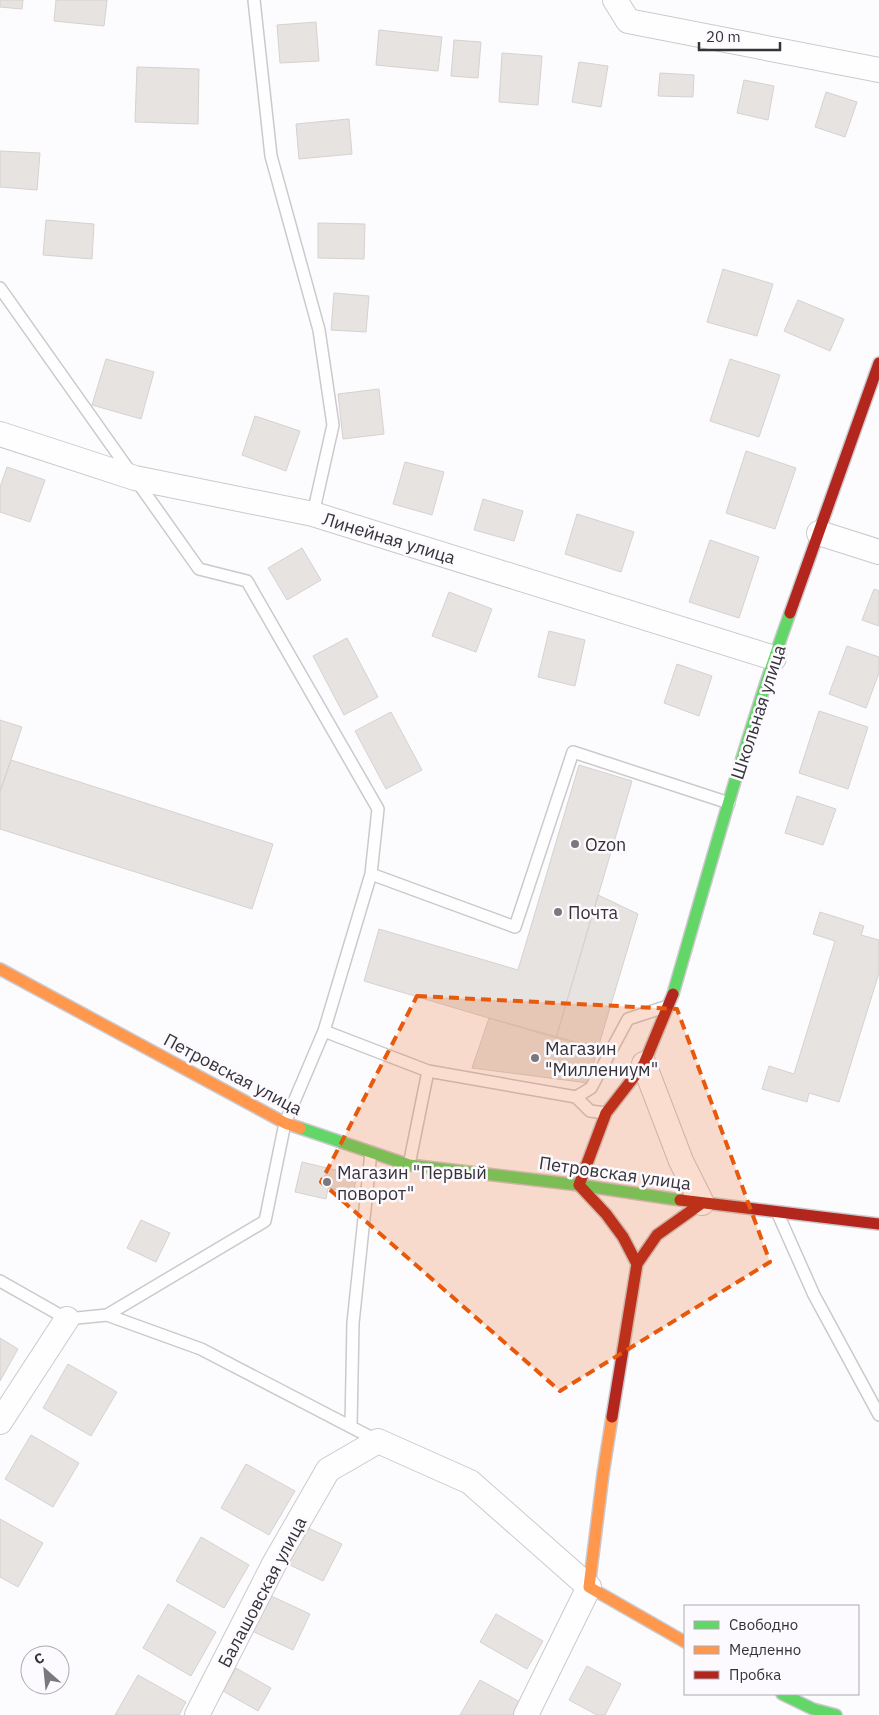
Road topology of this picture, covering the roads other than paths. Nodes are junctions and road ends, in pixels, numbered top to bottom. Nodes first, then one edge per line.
1 (254, 0) edge
2 (615, 0) edge
3 (879, 70) edge
4 (0, 288) edge
5 (879, 363) edge
6 (0, 434) edge
7 (135, 478) junction
8 (313, 514) junction
9 (820, 533) junction
10 (879, 552) edge
11 (774, 658) junction
12 (729, 803) junction
13 (371, 874) junction
14 (0, 969) edge
15 (669, 1006) junction
16 (324, 1032) junction
17 (644, 1064) junction
18 (428, 1071) junction
19 (576, 1097) junction
20 (606, 1112) junction
21 (285, 1123) junction
22 (371, 1152) junction
23 (408, 1165) junction
24 (579, 1185) junction
25 (702, 1203) junction
26 (777, 1212) junction
27 (879, 1224) edge
28 (637, 1264) junction
29 (0, 1281) edge
30 (107, 1315) junction
31 (67, 1319) junction
32 (879, 1415) edge
33 (0, 1422) edge
34 (351, 1426) junction
35 (378, 1440) junction
36 (589, 1587) junction
37 (684, 1641) edge
38 (784, 1695) edge
39 (197, 1715) edge
40 (526, 1715) edge
41 (836, 1715) edge

1 - 8 lane
2 - 3 street
4 - 7 lane
5 - 9 street, Школьная улица
6 - 7 street, Линейная улица
7 - 8 street, Линейная улица
7 - 13 lane
8 - 11 street, Линейная улица
9 - 10 street
9 - 11 street, Школьная улица
11 - 12 street, Школьная улица
12 - 13 lane
12 - 15 street, Школьная улица
13 - 16 lane
14 - 21 street, Петровская улица
15 - 17 street, Школьная улица
15 - 19 lane
16 - 18 lane
16 - 21 lane
17 - 20 street, Школьная улица
17 - 25 street
18 - 19 lane
18 - 23 lane
19 - 20 lane
20 - 24 street, Школьная улица
21 - 22 street, Петровская улица
21 - 30 lane
22 - 23 street, Петровская улица
22 - 34 lane
23 - 24 street, Петровская улица
24 - 25 street, Петровская улица
24 - 28 street
25 - 26 street, Петровская улица
25 - 28 street
26 - 27 street, Петровская улица
26 - 32 lane
28 - 36 street
29 - 31 lane
30 - 31 lane
30 - 34 lane
31 - 33 street
34 - 35 lane
35 - 36 street
35 - 39 street, Балашовская улица
36 - 37 street
36 - 40 street
38 - 41 street

